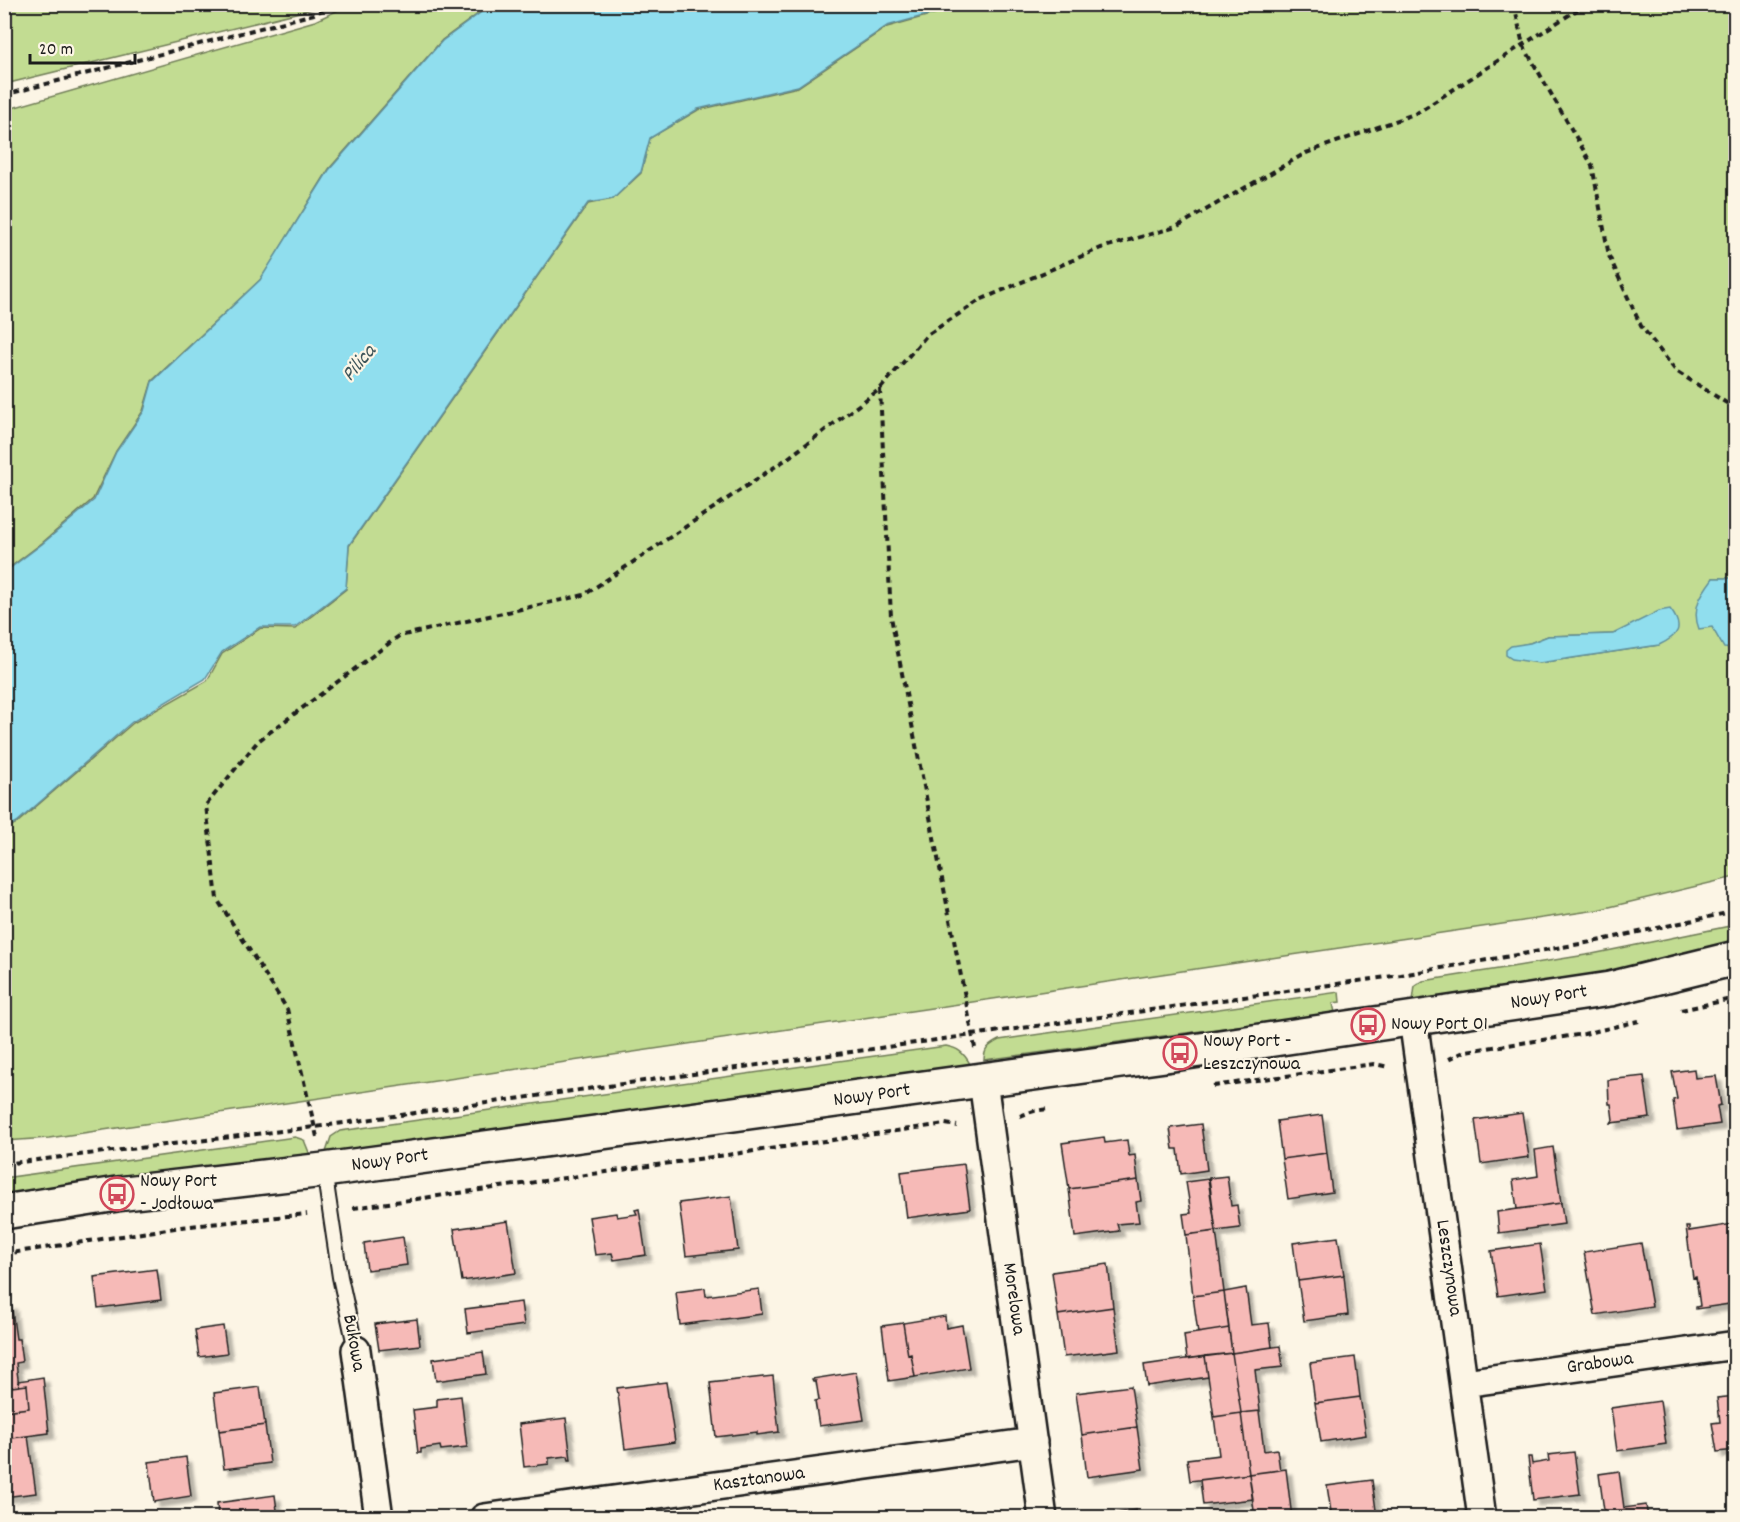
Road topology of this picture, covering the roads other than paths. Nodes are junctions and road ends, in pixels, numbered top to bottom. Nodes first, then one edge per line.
1 (1736, 958) edge
2 (1413, 1019) junction
3 (982, 1081) junction
4 (324, 1170) junction
5 (4, 1212) edge
6 (1736, 1345) edge
7 (356, 1350) joint
8 (1464, 1383) junction
9 (1033, 1442) junction
10 (379, 1518) edge
11 (484, 1518) edge
12 (1043, 1518) edge
13 (1482, 1518) edge

1 - 2 street, Nowy Port
2 - 3 street, Nowy Port
2 - 8 street, Leszczynowa
3 - 4 street, Nowy Port
3 - 9 street, Morelowa
4 - 5 street, Nowy Port
4 - 7 lane, Bukowa
6 - 8 street, Grabowa
7 - 10 street, Bukowa
8 - 13 street, Leszczynowa
9 - 11 street, Kasztanowa
9 - 12 street, Morelowa

